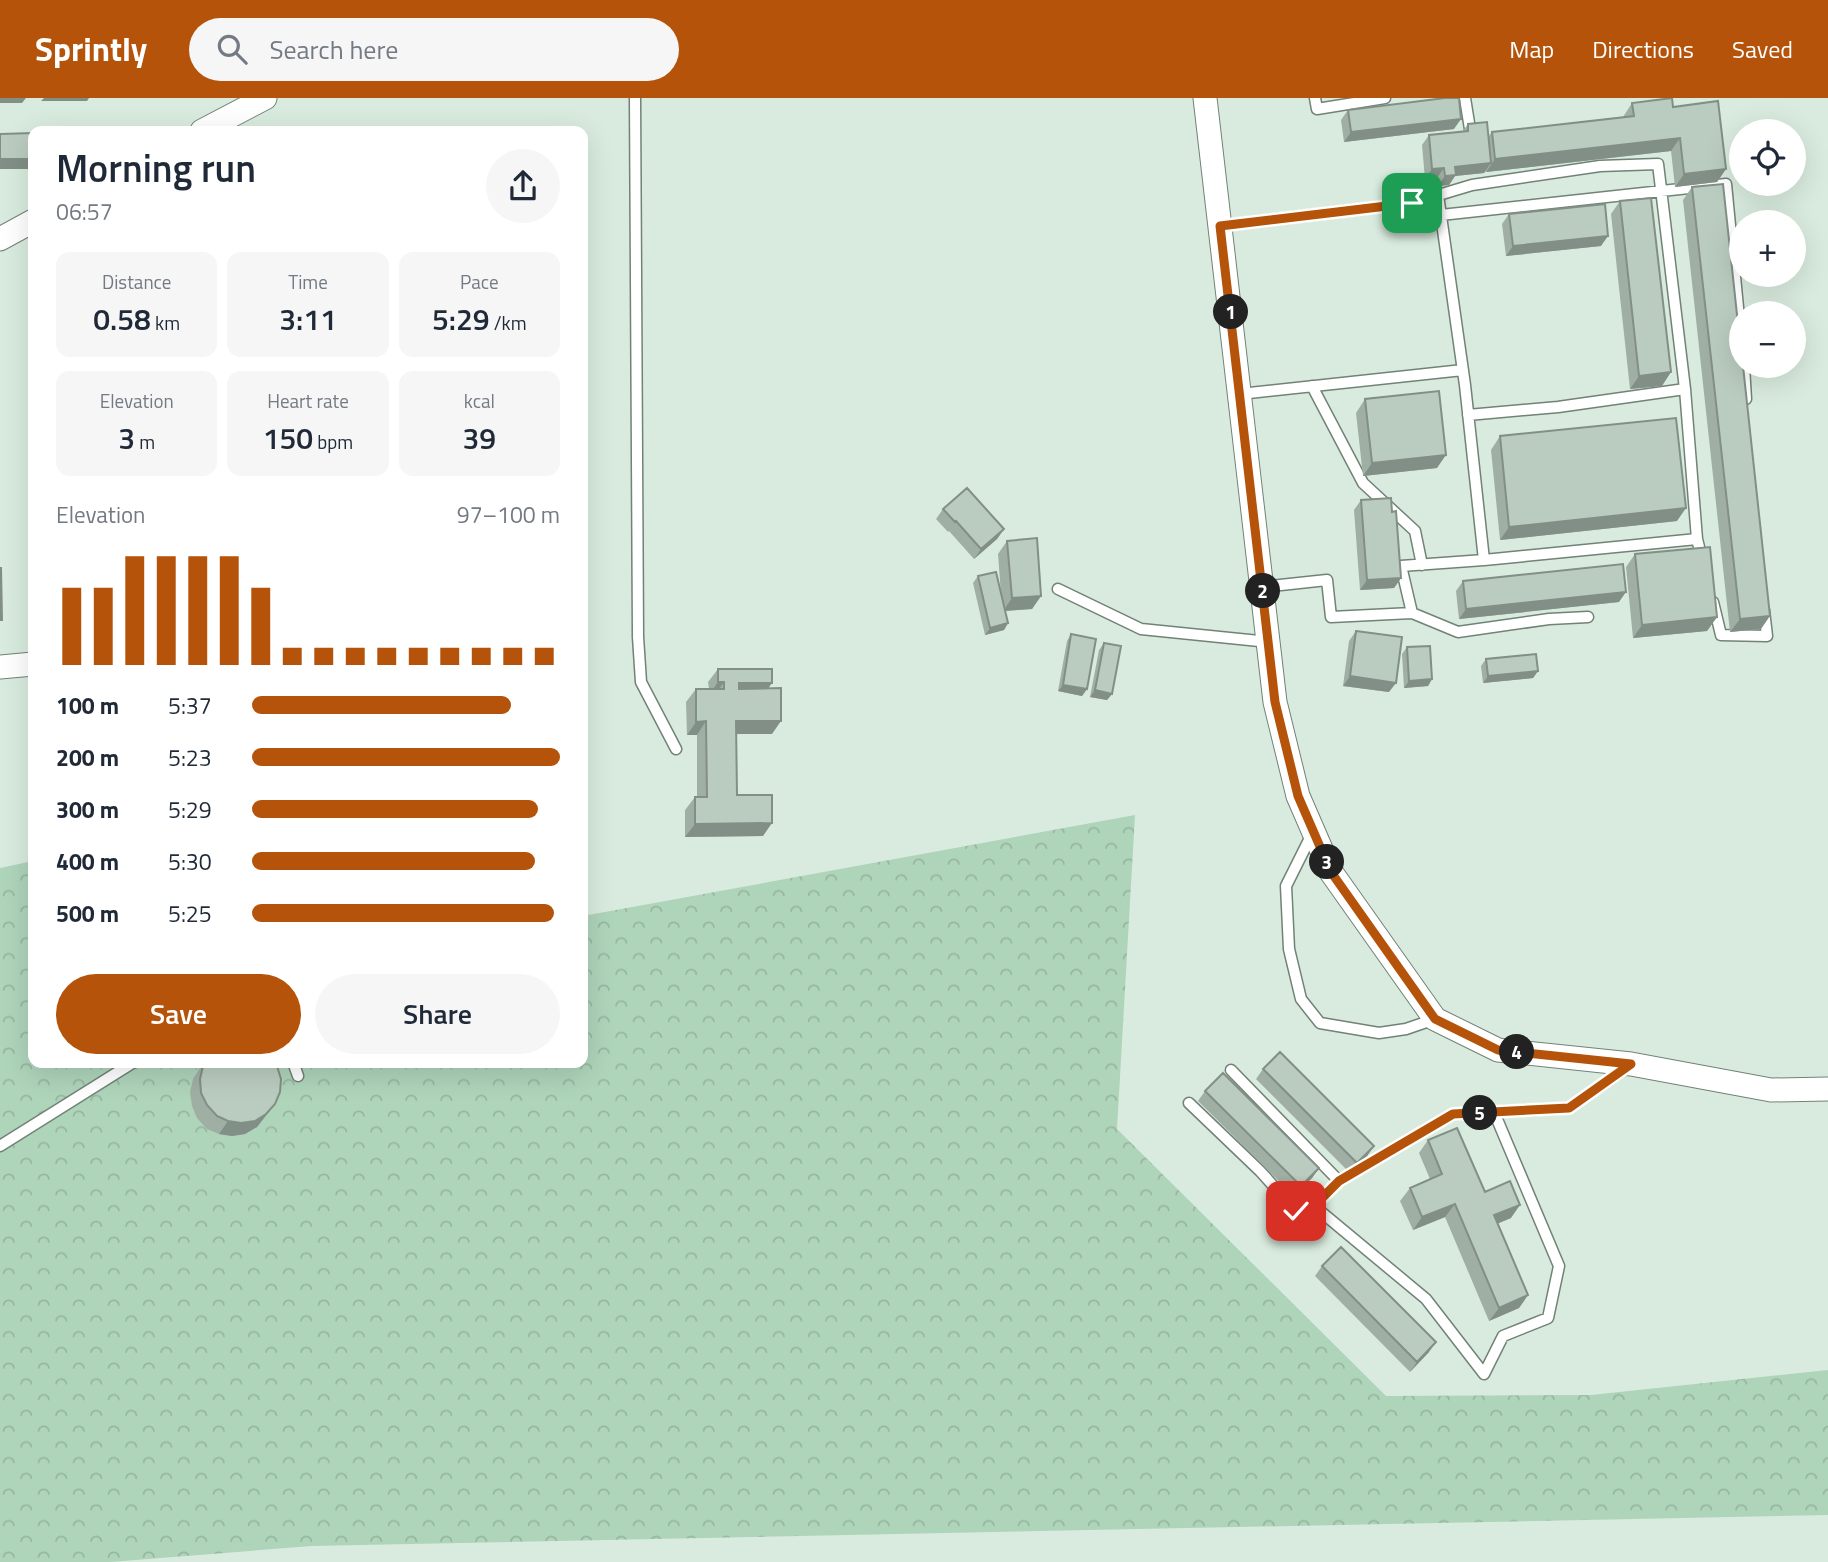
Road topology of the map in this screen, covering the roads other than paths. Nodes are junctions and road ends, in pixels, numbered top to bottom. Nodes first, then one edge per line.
1 (265, 98) edge
2 (635, 98) edge
3 (1205, 98) edge
4 (1315, 98) edge
5 (1385, 98) edge
6 (1465, 98) edge
7 (212, 126) edge
8 (1470, 129) edge
9 (1725, 171) edge
10 (1726, 184) junction
11 (1661, 191) junction
12 (1438, 195) junction
13 (1441, 215) junction
14 (28, 224) edge
15 (1220, 226) junction
16 (0, 239) edge
17 (1737, 301) edge
18 (1463, 370) junction
19 (1745, 378) edge
20 (1312, 386) junction
21 (1685, 390) junction
22 (1240, 394) junction
23 (1746, 406) edge
24 (1468, 415) junction
25 (1697, 539) junction
26 (1484, 560) junction
27 (1422, 565) junction
28 (1706, 575) edge
29 (1262, 587) junction
30 (1709, 587) edge
31 (1058, 589) dead end
32 (1763, 601) edge
33 (1412, 613) junction
34 (1588, 617) dead end
35 (1269, 642) junction
36 (28, 664) edge
37 (0, 667) edge
38 (676, 749) dead end
39 (1313, 831) junction
40 (1435, 1019) junction
41 (1631, 1064) junction
42 (124, 1068) edge
43 (295, 1068) edge
44 (1231, 1070) dead end
45 (298, 1076) dead end
46 (1828, 1089) edge
47 (1189, 1103) dead end
48 (1494, 1112) junction
49 (0, 1146) edge
50 (1339, 1181) junction
51 (1314, 1206) junction

1 - 7 street
2 - 38 lane
3 - 15 street
4 - 5 lane
6 - 8 lane
9 - 10 lane
10 - 11 lane
10 - 17 lane
11 - 12 lane
11 - 13 lane
11 - 21 lane
12 - 13 lane
12 - 15 lane
13 - 18 lane
14 - 16 street
15 - 22 street
18 - 20 lane
18 - 24 lane
19 - 23 lane
20 - 22 lane
20 - 27 lane
21 - 24 lane
21 - 25 lane
22 - 29 street
24 - 26 lane
25 - 26 lane
25 - 28 lane
26 - 27 lane
27 - 33 lane
29 - 33 lane
29 - 35 street
30 - 32 lane
31 - 35 lane
33 - 34 lane
35 - 39 street
36 - 37 street
39 - 40 street
39 - 40 lane
40 - 41 street
41 - 46 street
41 - 48 lane
42 - 49 lane
43 - 45 lane
44 - 50 lane
47 - 51 lane
48 - 50 lane
48 - 51 lane
50 - 51 lane

